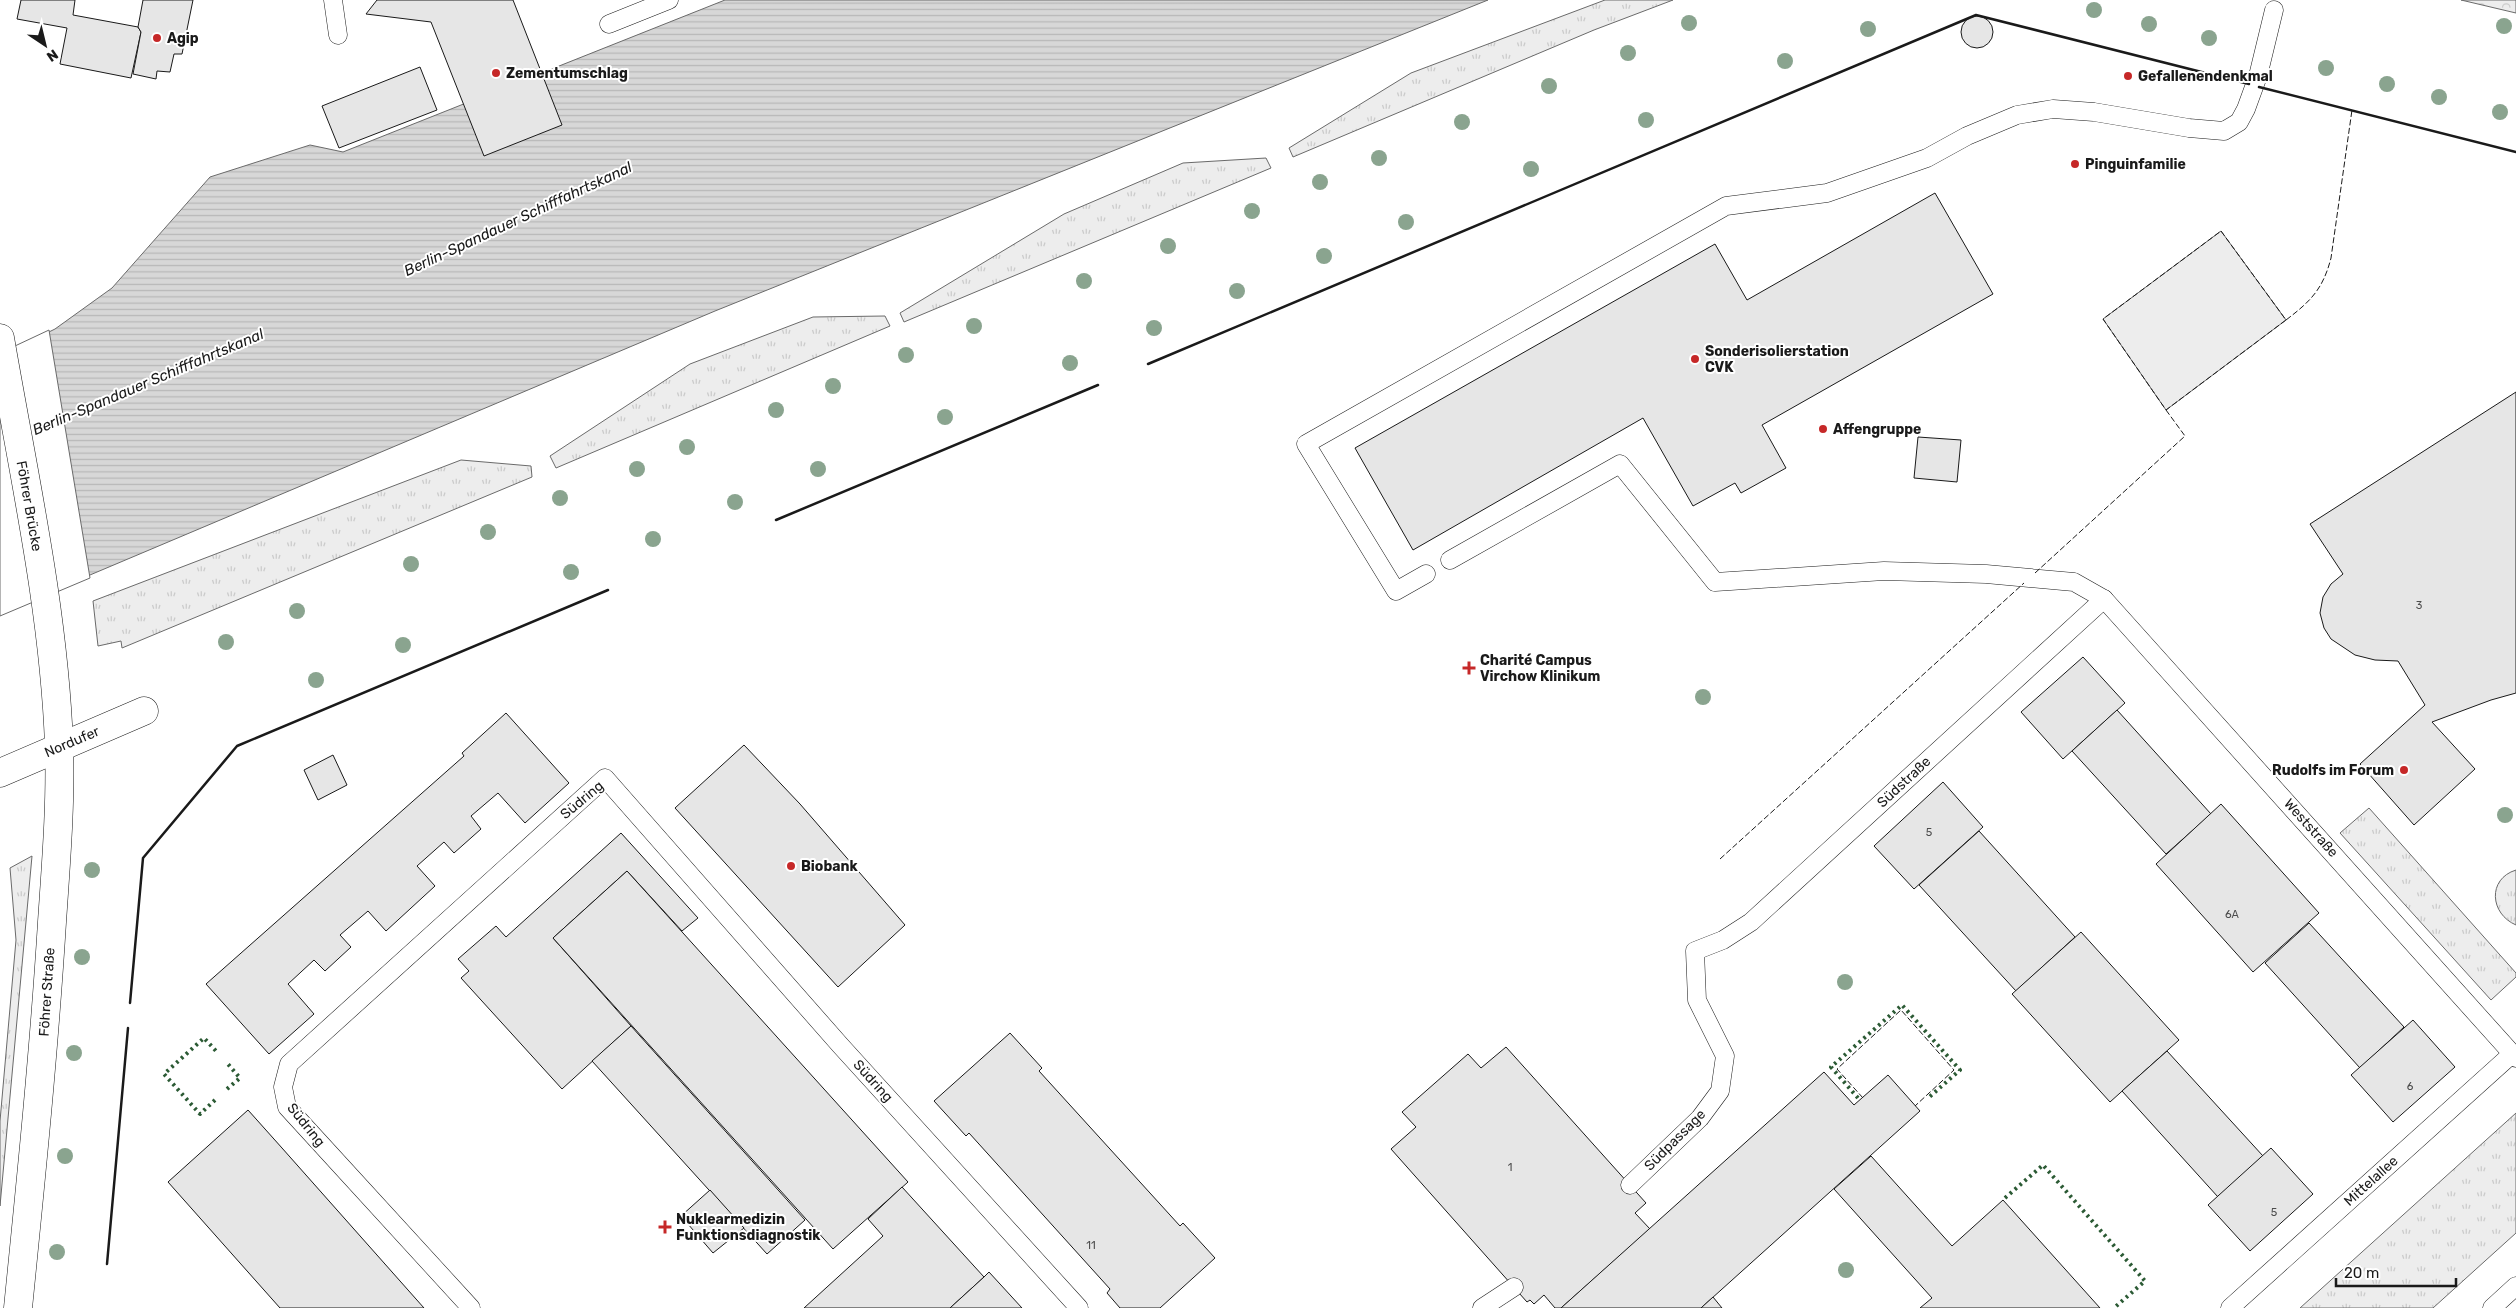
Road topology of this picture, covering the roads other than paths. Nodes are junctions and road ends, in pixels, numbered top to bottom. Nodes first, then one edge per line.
1 (333, 0) edge
2 (669, 0) edge
3 (2274, 10) dead end
4 (609, 24) dead end
5 (338, 35) dead end
6 (0, 338) edge
7 (1450, 560) dead end
8 (1426, 574) dead end
9 (2104, 599) junction
10 (54, 675) joint
11 (144, 711) dead end
12 (59, 747) junction
13 (0, 773) edge
14 (1695, 951) joint
15 (2514, 1056) edge
16 (1630, 1185) dead end
17 (2516, 1286) edge
18 (1514, 1287) dead end
19 (18, 1308) edge
20 (471, 1308) edge
21 (1079, 1308) edge
22 (1482, 1308) edge
23 (2230, 1308) edge
24 (2492, 1308) edge

1 - 5 lane
2 - 4 lane
3 - 8 lane
6 - 10 main road, Föhrer Brücke
7 - 9 lane, Weststraße
9 - 14 lane, Südstraße
9 - 15 lane, Weststraße
10 - 12 main road, Föhrer Straße
11 - 12 main road, Nordufer
12 - 13 main road, Nordufer
12 - 19 main road, Föhrer Straße
14 - 16 lane, Südpassage
15 - 23 lane, Mittelallee
17 - 24 lane
18 - 22 lane
20 - 21 lane, Südring

